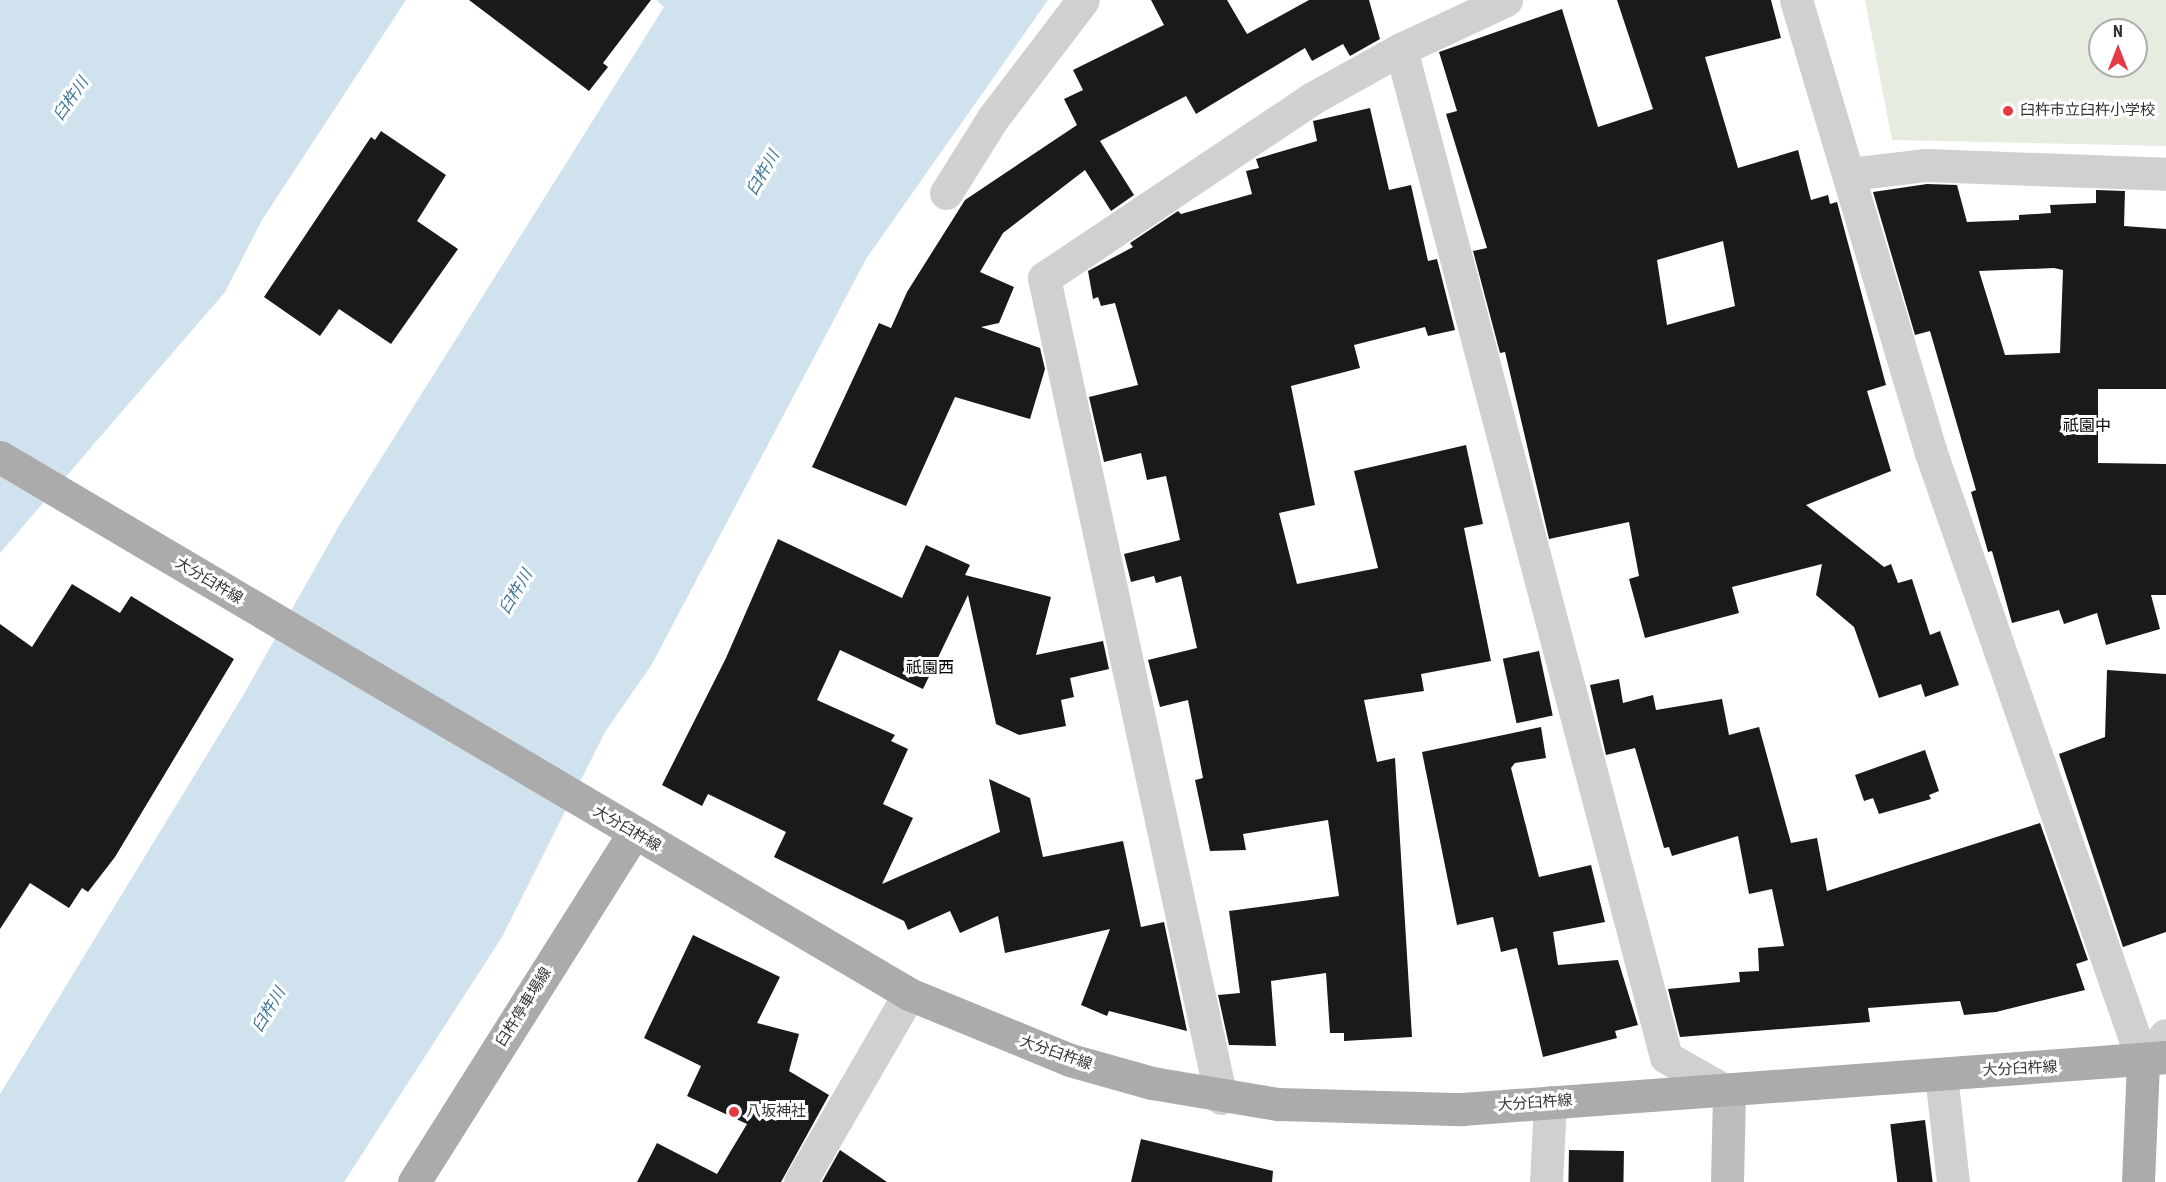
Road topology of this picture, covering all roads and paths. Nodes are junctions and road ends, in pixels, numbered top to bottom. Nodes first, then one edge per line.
1 (1083, 0) edge
2 (1506, 0) edge
3 (1796, 0) edge
4 (1401, 49) junction
5 (1850, 174) junction
6 (2166, 174) edge
7 (946, 193) dead end
8 (0, 457) edge
9 (634, 832) junction
10 (909, 994) junction
11 (2166, 1035) edge
12 (2154, 1060) edge
13 (1941, 1074) junction
14 (1729, 1093) junction
15 (1221, 1098) junction
16 (1550, 1102) junction
17 (414, 1182) edge
18 (800, 1182) edge
19 (1546, 1182) edge
20 (1727, 1182) edge
21 (1953, 1182) edge
22 (2138, 1182) edge

1 - 7 street
2 - 4 street
3 - 5 street
4 - 14 street
4 - 15 street
5 - 6 street
5 - 12 street
8 - 9 main road, 大分臼杵線
9 - 10 main road, 大分臼杵線
9 - 17 main road, 臼杵停車場線
10 - 15 main road, 大分臼杵線
10 - 18 street
11 - 12 street
12 - 13 main road, 大分臼杵線
12 - 22 main road
13 - 14 main road, 大分臼杵線
13 - 21 street
14 - 16 main road, 大分臼杵線
14 - 20 street
15 - 16 main road, 大分臼杵線
16 - 19 street

